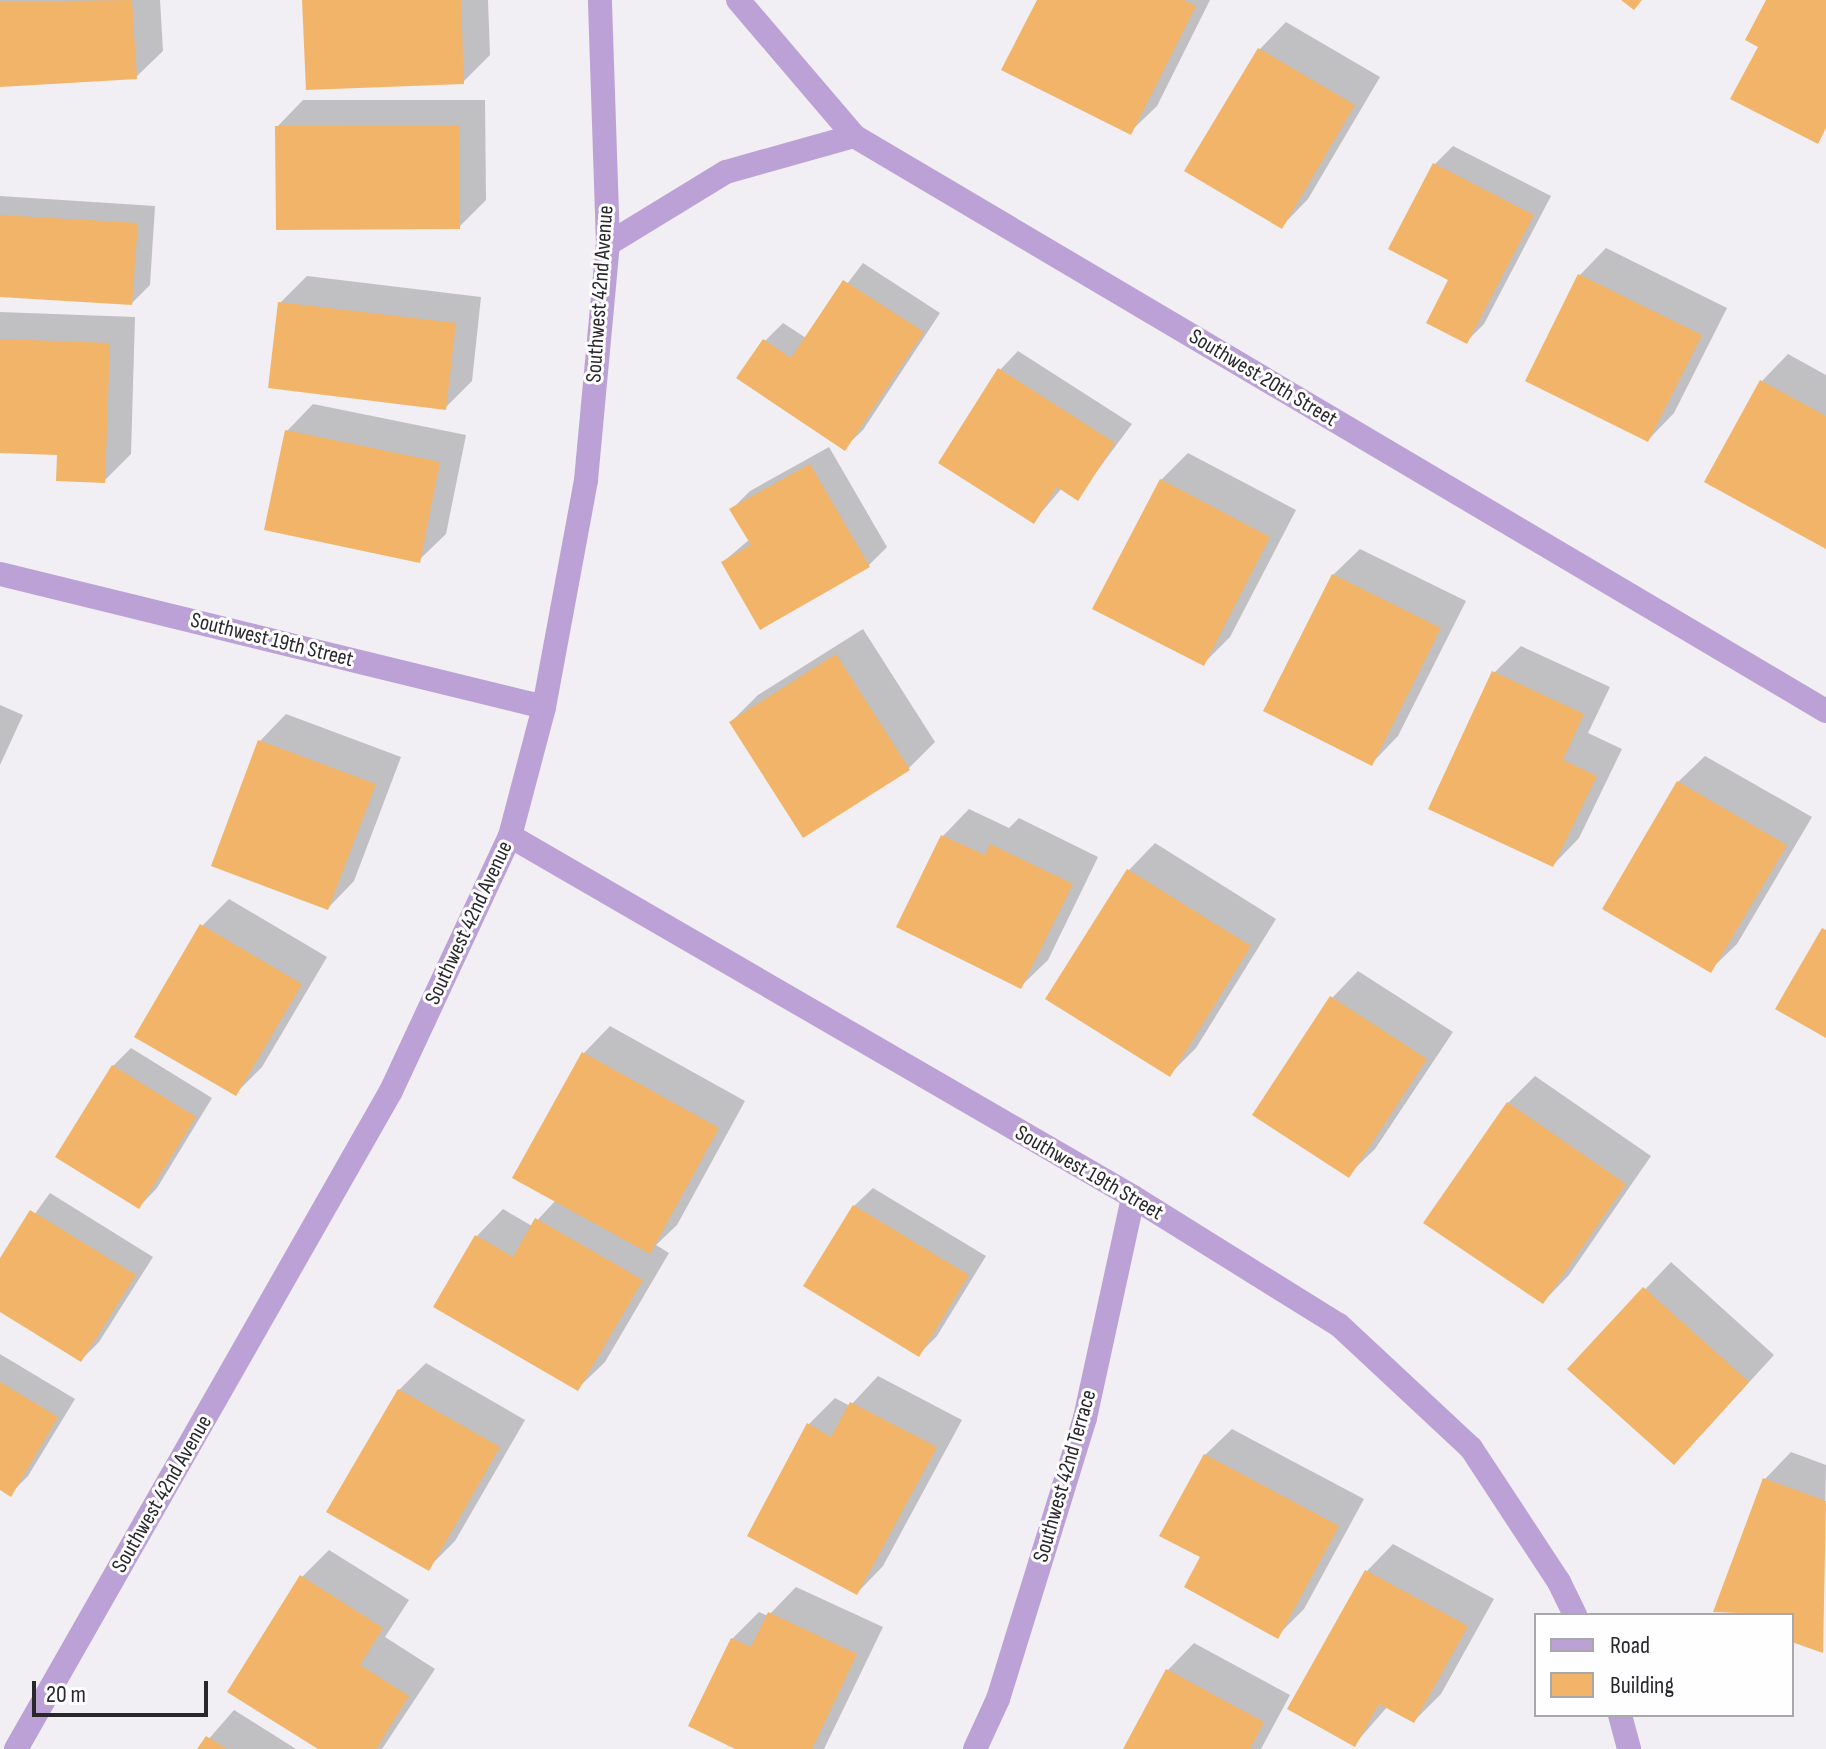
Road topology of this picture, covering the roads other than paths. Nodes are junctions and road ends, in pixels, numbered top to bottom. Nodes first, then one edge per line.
1 (600, 0) edge
2 (738, 0) edge
3 (854, 136) junction
4 (608, 244) junction
5 (0, 574) edge
6 (544, 707) junction
7 (1826, 711) edge
8 (510, 836) junction
9 (1133, 1197) junction
10 (1574, 1613) edge
11 (1621, 1717) edge
12 (16, 1749) edge
13 (975, 1749) edge
14 (1629, 1749) edge

1 - 4 street, Southwest 42nd Avenue
2 - 3 street, Southwest 20th Street
3 - 4 street
3 - 7 street, Southwest 20th Street
4 - 6 street, Southwest 42nd Avenue
5 - 6 street, Southwest 19th Street
6 - 8 street, Southwest 42nd Avenue
8 - 9 street, Southwest 19th Street
8 - 12 street, Southwest 42nd Avenue
9 - 10 street, Southwest 19th Street
9 - 13 street, Southwest 42nd Terrace
11 - 14 street

